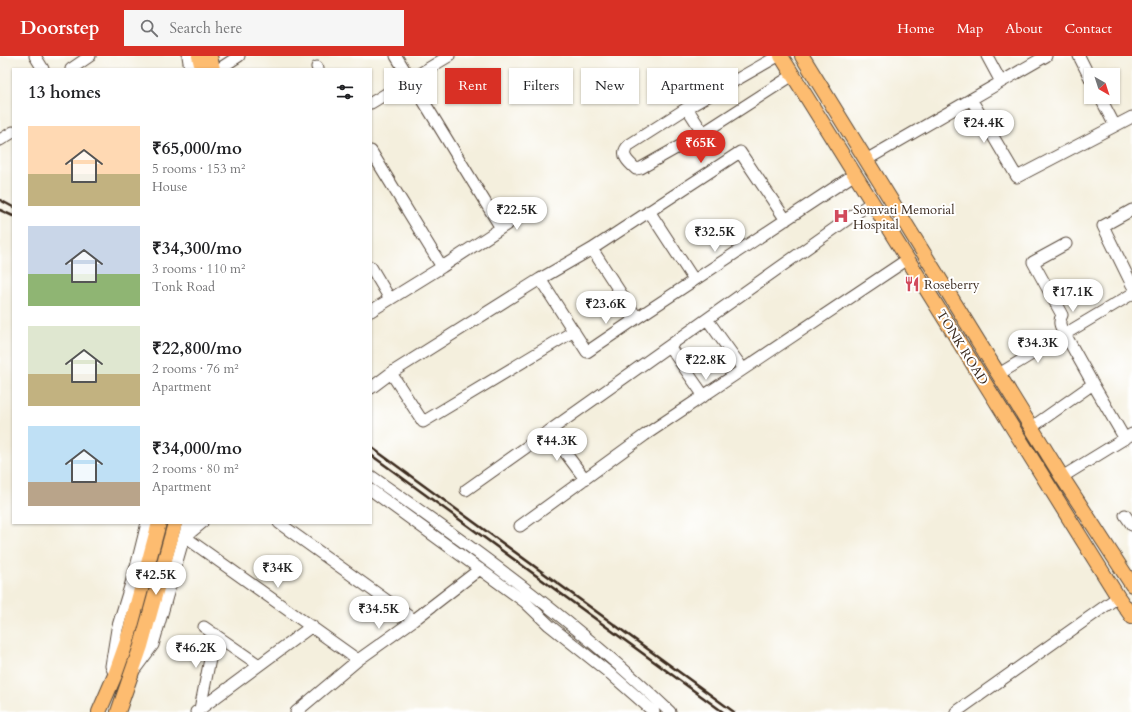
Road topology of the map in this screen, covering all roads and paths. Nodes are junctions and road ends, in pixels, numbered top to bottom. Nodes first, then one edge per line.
1 (35, 56) edge
2 (90, 56) edge
3 (188, 56) edge
4 (199, 56) edge
5 (210, 56) edge
6 (396, 56) edge
7 (449, 56) edge
8 (778, 56) edge
9 (781, 56) edge
10 (802, 56) edge
11 (987, 56) edge
12 (1046, 56) edge
13 (1079, 56) edge
14 (233, 61) edge
15 (42, 68) edge
16 (72, 68) edge
17 (190, 68) edge
18 (202, 68) edge
19 (213, 68) edge
20 (221, 68) edge
21 (403, 68) edge
22 (430, 68) edge
23 (1085, 68) edge
24 (793, 75) junction
25 (1001, 82) junction
26 (384, 95) edge
27 (971, 99) junction
28 (372, 102) edge
29 (425, 104) edge
30 (1104, 104) edge
31 (687, 108) junction
32 (1132, 118) edge
33 (1115, 126) junction
34 (12, 133) edge
35 (703, 133) junction
36 (0, 140) edge
37 (372, 153) edge
38 (866, 160) junction
39 (855, 174) junction
40 (872, 202) junction
41 (1132, 210) edge
42 (649, 211) junction
43 (521, 215) dead end
44 (786, 220) junction
45 (501, 228) junction
46 (1066, 244) dead end
47 (592, 249) junction
48 (908, 259) junction
49 (442, 267) junction
50 (372, 269) edge
51 (540, 279) junction
52 (694, 280) junction
53 (1132, 285) edge
54 (1132, 294) edge
55 (390, 298) junction
56 (372, 310) edge
57 (637, 318) junction
58 (707, 319) junction
59 (574, 331) junction
60 (1065, 334) junction
61 (669, 346) junction
62 (743, 369) junction
63 (391, 374) junction
64 (999, 374) junction
65 (1093, 384) junction
66 (372, 387) edge
67 (704, 396) junction
68 (1032, 427) junction
69 (549, 431) junction
70 (1128, 436) edge
71 (1062, 476) junction
72 (372, 477) edge
73 (585, 479) junction
74 (466, 490) dead end
75 (372, 491) edge
76 (1125, 515) dead end
77 (147, 524) edge
78 (159, 524) edge
79 (175, 524) edge
80 (188, 524) edge
81 (201, 524) edge
82 (280, 524) edge
83 (1132, 525) edge
84 (520, 526) dead end
85 (185, 537) junction
86 (480, 569) junction
87 (1130, 578) edge
88 (1118, 597) junction
89 (1132, 617) edge
90 (414, 620) junction
91 (312, 626) junction
92 (204, 627) dead end
93 (215, 634) junction
94 (358, 660) junction
95 (259, 665) junction
96 (132, 674) junction
97 (115, 675) junction
98 (652, 708) edge
99 (198, 710) edge
100 (99, 712) edge
101 (118, 712) edge
102 (296, 712) edge
103 (670, 712) edge
104 (956, 712) edge

1 - 15 street
2 - 16 street
3 - 17 street
4 - 18 main road
5 - 19 main road
6 - 21 street
7 - 22 street
8 - 31 street
9 - 24 main road, TONK ROAD
10 - 38 main road, TONK ROAD
11 - 25 street
12 - 25 street
13 - 23 street
14 - 20 street
24 - 35 street
24 - 39 main road, TONK ROAD
25 - 27 street
26 - 28 street
27 - 33 street
27 - 38 street
29 - 45 street
30 - 33 street
31 - 35 street
31 - 35 street
32 - 33 street
34 - 36 street
37 - 49 street
38 - 64 main road, TONK ROAD
39 - 40 main road, TONK ROAD
39 - 44 street
40 - 48 main road, TONK ROAD
40 - 58 street
41 - 53 street
42 - 44 street
42 - 47 street
42 - 52 street
43 - 45 street
44 - 52 street
45 - 49 street
46 - 60 street
47 - 51 street
47 - 57 street
48 - 62 street
48 - 88 main road, TONK ROAD
49 - 55 street
50 - 55 street
51 - 59 street
51 - 63 street
52 - 57 street
54 - 60 street
55 - 56 street
57 - 59 street
58 - 61 street
58 - 62 street
59 - 63 street
60 - 64 street
60 - 65 street
61 - 67 street
61 - 69 street
62 - 67 street
63 - 66 street
64 - 68 main road, TONK ROAD
65 - 68 street
65 - 70 street
67 - 73 street
68 - 71 main road, TONK ROAD
69 - 73 street
69 - 74 street
70 - 71 street
71 - 87 main road, TONK ROAD
72 - 98 street
73 - 84 street
75 - 86 street
76 - 83 street
77 - 97 street
78 - 97 main road
79 - 96 main road
80 - 85 street
81 - 85 street
82 - 90 street
85 - 91 street
85 - 96 street
86 - 90 street
86 - 98 street
88 - 89 main road, TONK ROAD
88 - 104 street
90 - 94 street
91 - 94 street
91 - 95 street
92 - 93 street
93 - 95 street
93 - 99 street
94 - 102 street
95 - 99 street
96 - 101 main road
97 - 100 main road
98 - 103 street

